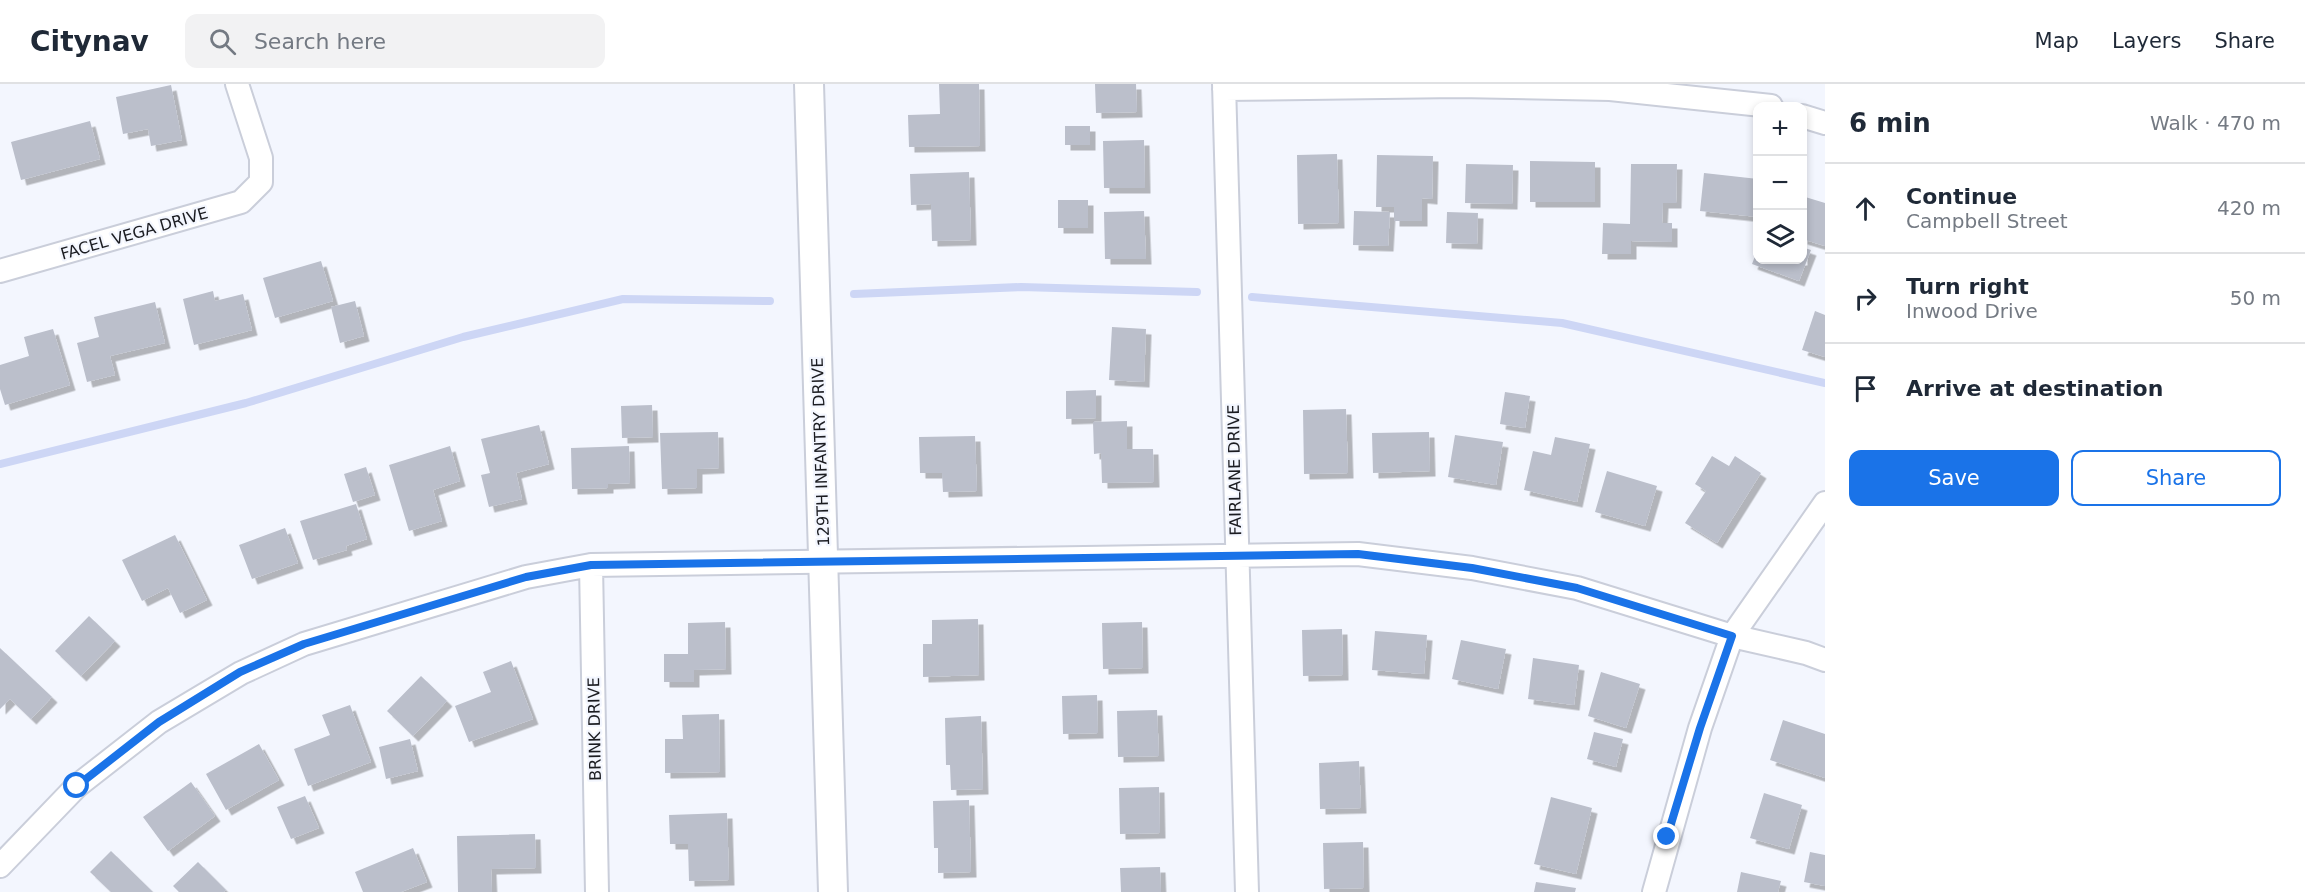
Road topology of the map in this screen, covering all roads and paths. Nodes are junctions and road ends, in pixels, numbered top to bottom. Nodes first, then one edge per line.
1 (237, 84) edge
2 (809, 84) edge
3 (1224, 86) edge
4 (1610, 86) edge
5 (1753, 104) edge
6 (1807, 117) edge
7 (1825, 123) edge
8 (0, 271) edge
9 (1825, 502) edge
10 (1236, 557) junction
11 (823, 562) junction
12 (591, 565) junction
13 (1732, 636) junction
14 (1825, 660) edge
15 (0, 866) edge
16 (597, 892) edge
17 (833, 892) edge
18 (1247, 892) edge
19 (1654, 892) edge

1 - 8 street, FACEL VEGA DRIVE
2 - 11 street, 129TH INFANTRY DRIVE
3 - 4 street
3 - 10 street, FAIRLANE DRIVE
4 - 5 street
6 - 7 street
9 - 13 street
10 - 11 street
10 - 13 street
10 - 18 street, FAIRLANE DRIVE
11 - 12 street
11 - 17 street, 129TH INFANTRY DRIVE
12 - 15 street
12 - 16 street, BRINK DRIVE
13 - 14 street
13 - 19 street

